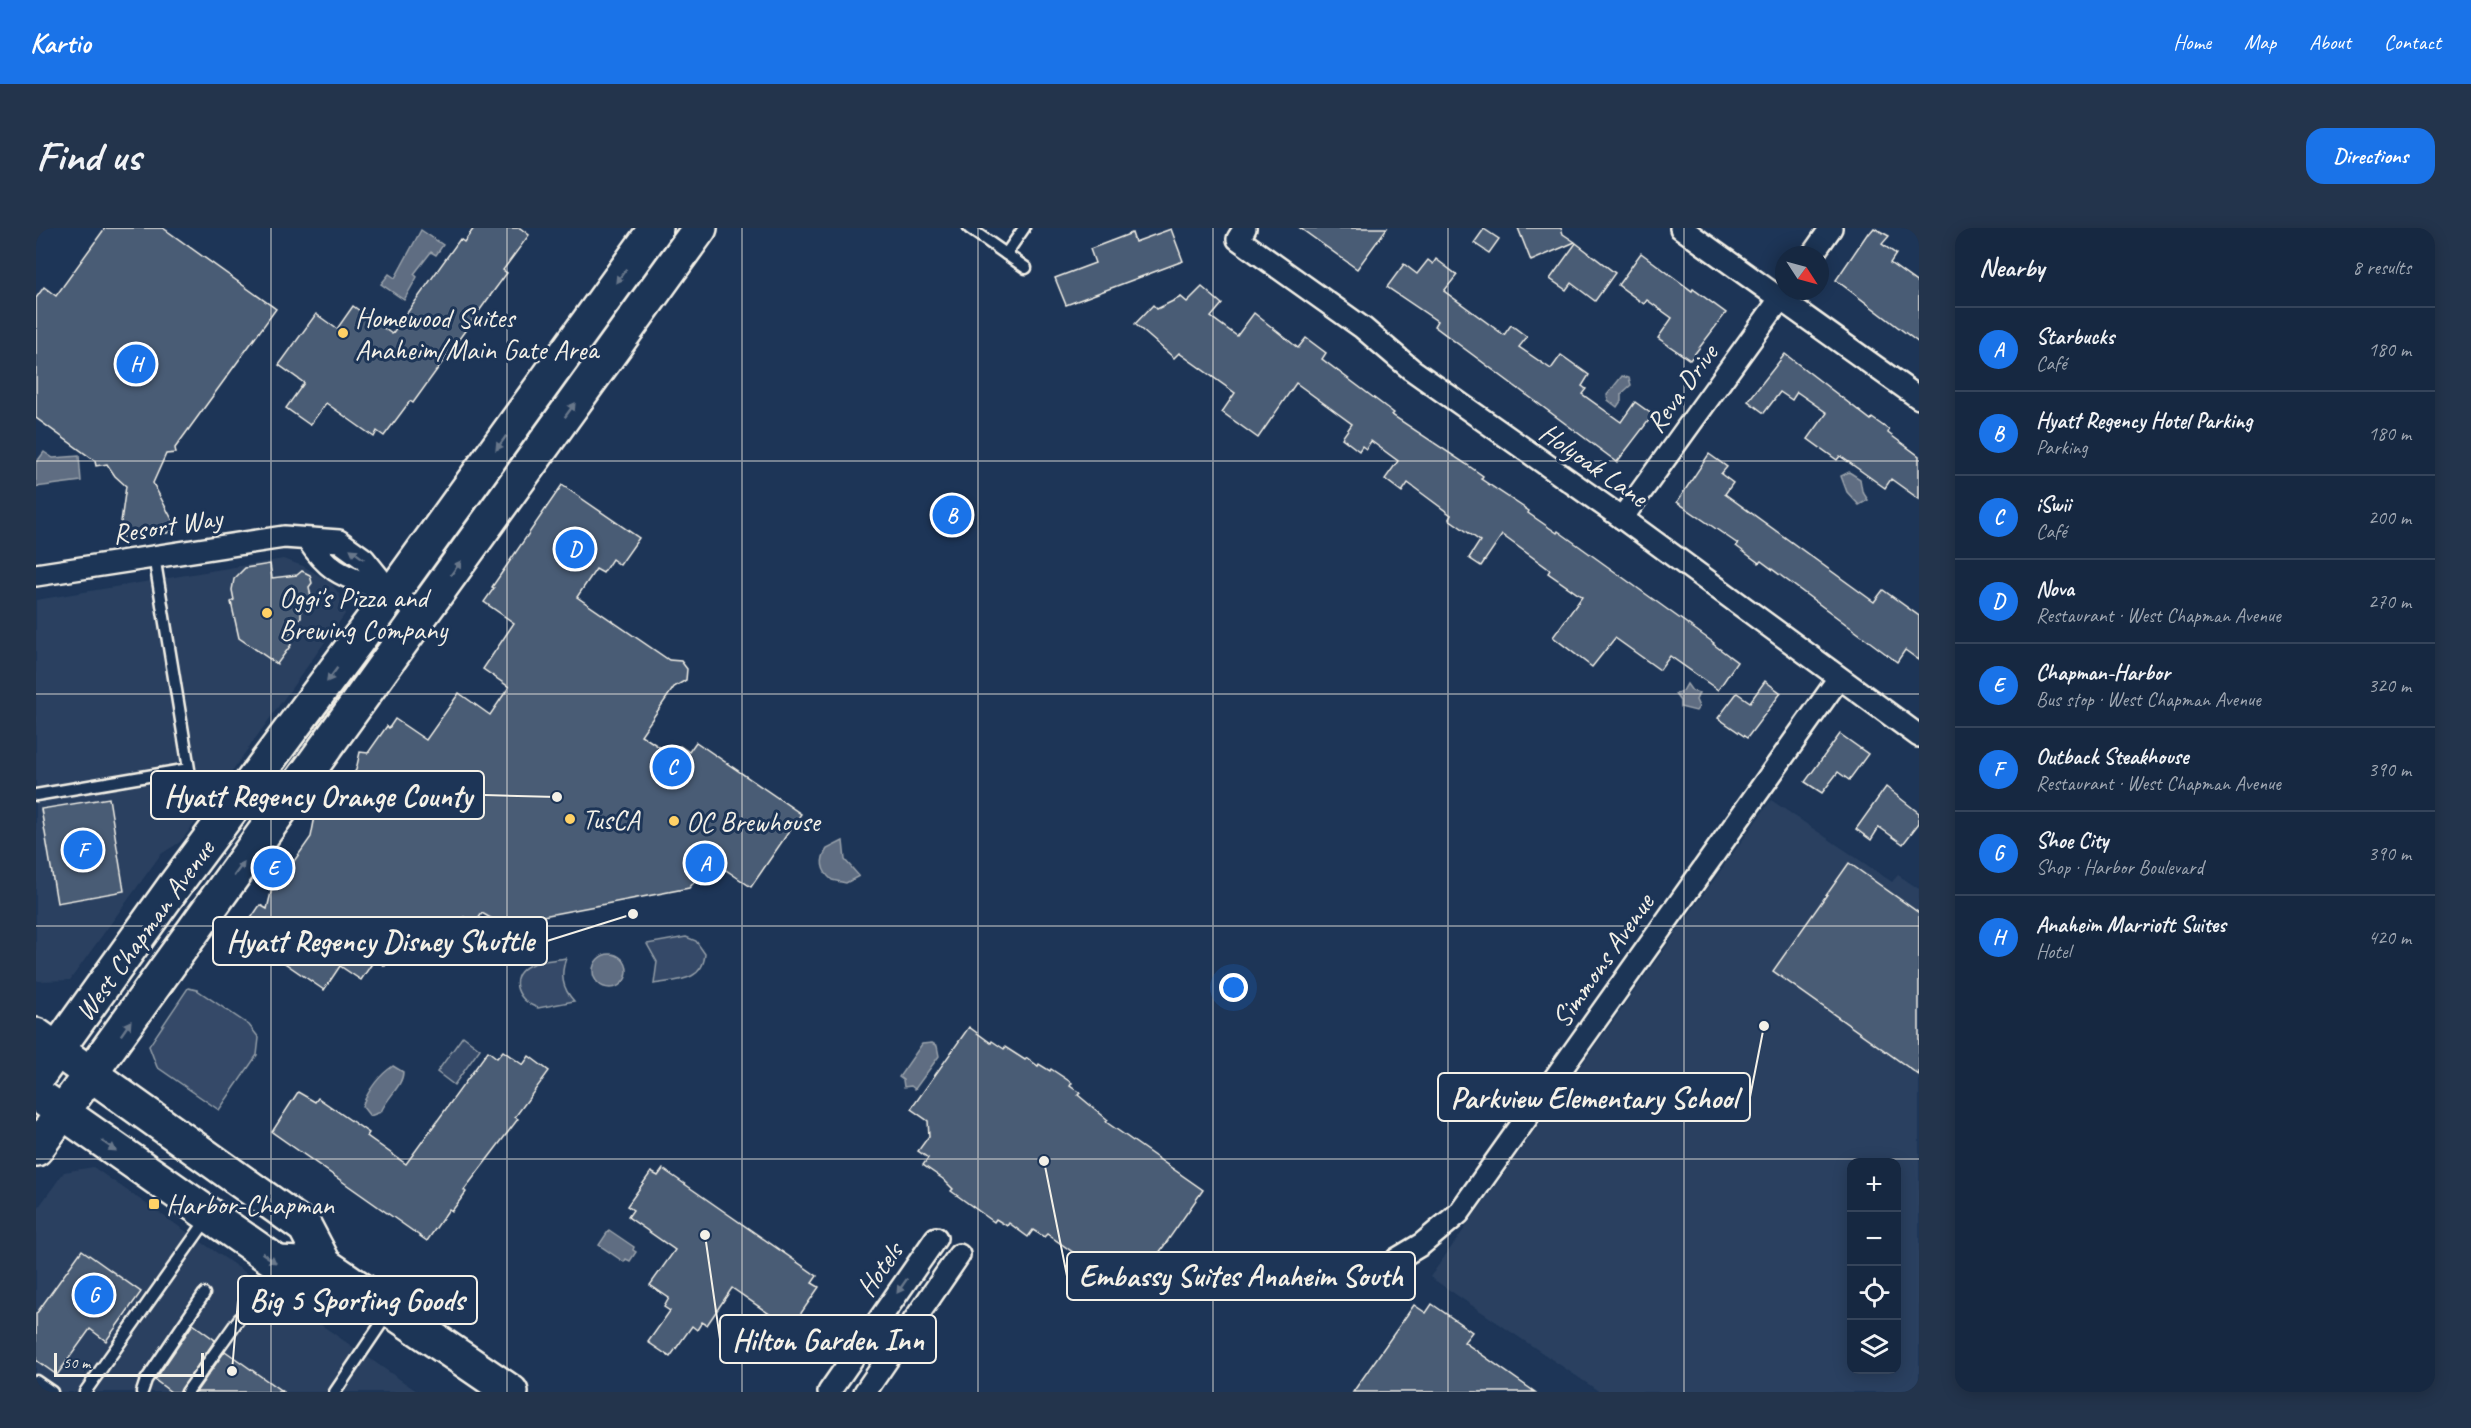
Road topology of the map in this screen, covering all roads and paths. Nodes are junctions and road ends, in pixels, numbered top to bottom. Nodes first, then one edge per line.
1 (656, 228) edge
2 (700, 228) edge
3 (969, 228) edge
4 (1024, 228) edge
5 (1681, 228) edge
6 (1831, 228) edge
7 (1241, 233) edge
8 (1818, 246) edge
9 (1006, 254) junction
10 (1026, 268) dead end
11 (1775, 289) edge
12 (1780, 300) edge
13 (1791, 300) edge
14 (1919, 398) edge
15 (1622, 518) junction
16 (154, 555) junction
17 (36, 575) edge
18 (392, 594) junction
19 (422, 615) junction
20 (1839, 678) junction
21 (1919, 736) edge
22 (36, 795) edge
23 (46, 1043) edge
24 (90, 1074) junction
25 (36, 1079) edge
26 (49, 1103) edge
27 (36, 1149) edge
28 (209, 1215) junction
29 (936, 1238) dead end
30 (959, 1255) dead end
31 (1397, 1259) dead end
32 (325, 1265) junction
33 (204, 1294) dead end
34 (391, 1310) junction
35 (239, 1319) dead end
36 (36, 1381) edge
37 (52, 1392) edge
38 (85, 1392) edge
39 (142, 1392) edge
40 (187, 1392) edge
41 (335, 1392) edge
42 (511, 1392) edge
43 (829, 1392) edge
44 (865, 1392) edge

1 -> 18 main road, West Chapman Avenue
19 -> 2 main road, West Chapman Avenue
3 - 9 lane
4 - 9 lane
5 - 11 street
6 - 8 street
7 - 15 street, Holyoak Lane
9 - 10 lane
12 - 15 street, Reva Drive
13 - 14 street
15 - 20 street, Holyoak Lane
16 - 17 street, Resort Way
16 - 18 street, Resort Way
16 - 22 lane
18 - 19 street, Resort Way
18 -> 23 main road, West Chapman Avenue
24 -> 19 main road, West Chapman Avenue
20 - 21 street, Holyoak Lane
20 - 31 street, Simmons Avenue
23 - 24 main road
23 - 25 main road, West Chapman Avenue
24 - 26 main road, West Chapman Avenue
24 - 32 main road
26 - 27 main road, West Chapman Avenue
26 -> 28 main road
28 -> 32 main road
28 - 38 lane
29 -> 43 street, Hotels
30 - 44 street, Hotels
32 - 34 main road
33 - 39 lane
34 - 41 lane
34 - 42 main road
35 - 40 lane
36 - 37 lane

